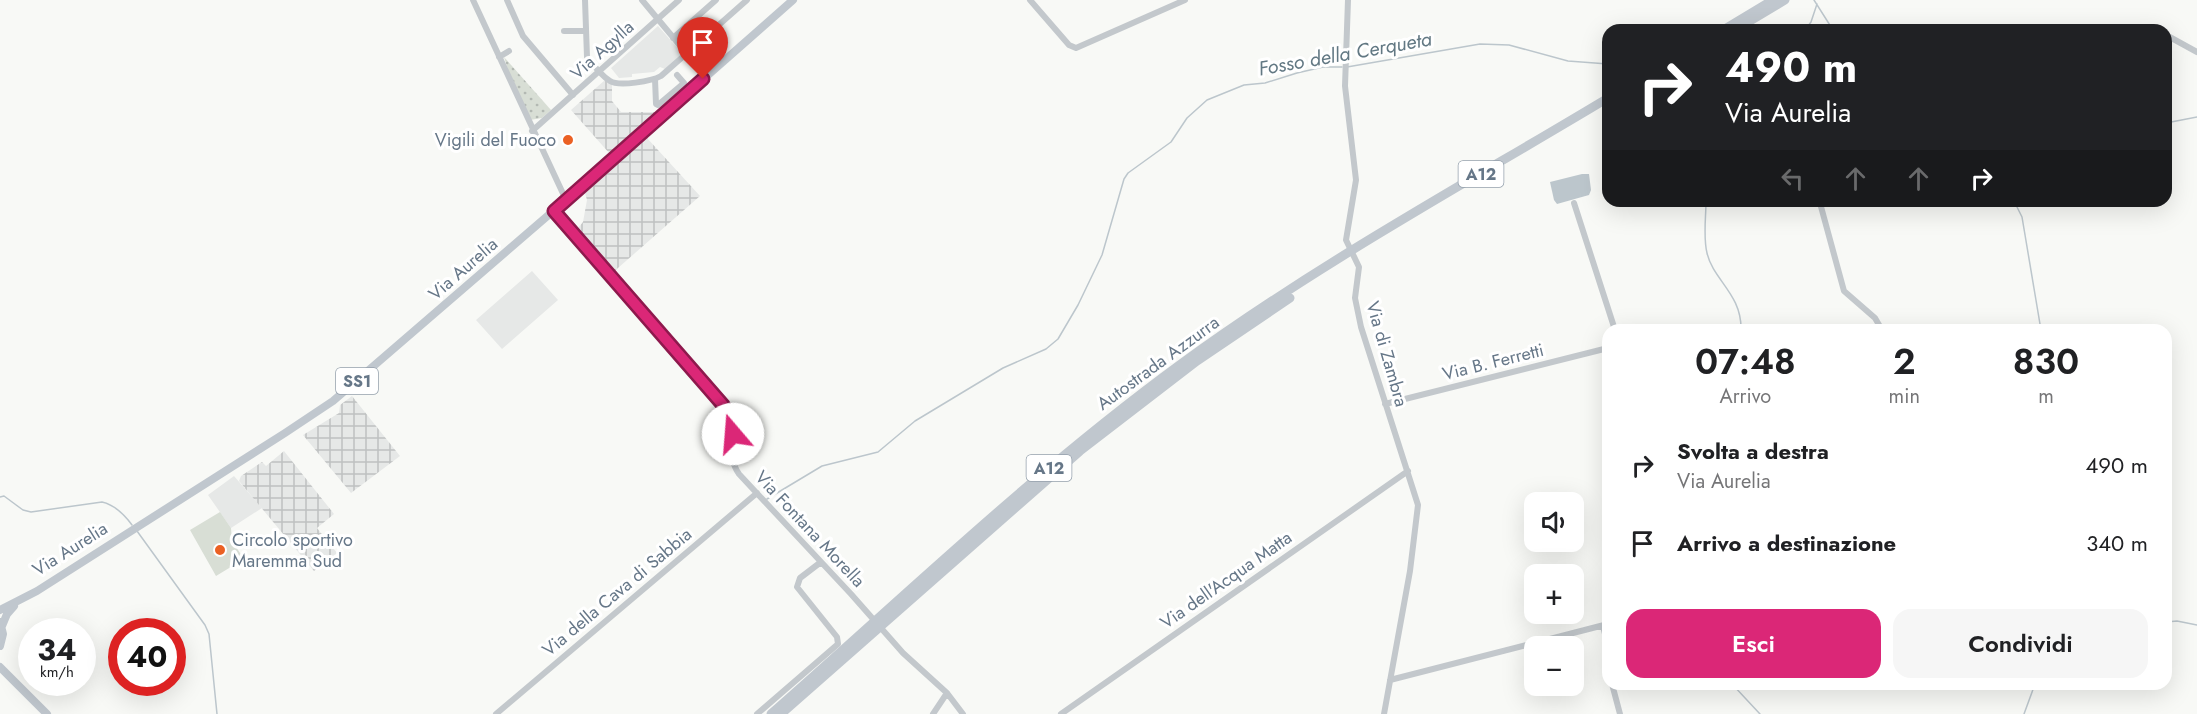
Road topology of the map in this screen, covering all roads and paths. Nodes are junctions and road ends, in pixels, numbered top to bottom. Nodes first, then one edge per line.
1 (472, 0) edge
2 (507, 0) edge
3 (585, 0) edge
4 (642, 0) edge
5 (679, 0) edge
6 (716, 0) edge
7 (747, 0) edge
8 (793, 0) edge
9 (1030, 0) edge
10 (1185, 0) edge
11 (1348, 0) edge
12 (1773, 0) edge
13 (1785, 0) edge
14 (659, 20) junction
15 (1733, 24) edge
16 (1745, 24) edge
17 (564, 31) dead end
18 (586, 31) junction
19 (673, 38) junction
20 (2172, 38) edge
21 (508, 51) dead end
22 (2197, 52) edge
23 (687, 54) junction
24 (499, 57) junction
25 (600, 72) junction
26 (677, 75) dead end
27 (655, 79) junction
28 (573, 95) junction
29 (1602, 102) edge
30 (1602, 109) edge
31 (528, 122) junction
32 (543, 122) junction
33 (532, 131) junction
34 (537, 141) junction
35 (566, 200) junction
36 (1574, 203) dead end
37 (1821, 207) edge
38 (554, 211) junction
39 (1353, 254) junction
40 (1614, 324) edge
41 (1878, 324) edge
42 (1602, 350) edge
43 (1385, 404) junction
44 (1408, 471) junction
45 (757, 493) junction
46 (821, 562) junction
47 (20, 601) junction
48 (0, 610) edge
49 (1, 624) edge
50 (1602, 626) edge
51 (0, 646) edge
52 (0, 660) edge
53 (2, 668) edge
54 (1390, 680) junction
55 (1614, 690) edge
56 (946, 693) junction
57 (47, 714) edge
58 (496, 714) edge
59 (757, 714) edge
60 (771, 714) edge
61 (781, 714) edge
62 (933, 714) edge
63 (963, 714) edge
64 (1061, 714) edge
65 (1384, 714) edge
66 (1620, 714) edge

1 - 24 street
2 - 28 street
3 - 18 street
4 - 14 street
5 - 14 street, Via Agylla
6 - 19 street
7 - 23 street
8 - 35 main road, Via Aurelia / SS1
9 - 10 street
11 - 43 street, Via di Zambra
12 - 15 highway
13 - 16 highway
14 - 19 street
14 - 25 street, Via Agylla
17 - 18 street
18 - 25 street
19 - 23 street
20 - 22 street
21 - 24 street
23 - 27 street
24 - 31 street
25 - 27 street
25 - 28 street, Via Agylla
26 - 27 street
28 - 32 street, Via Agylla
29 - 39 highway, Autostrada Azzurra / A12
30 - 39 highway, Autostrada Azzurra / A12
31 - 32 street
31 - 33 street
32 - 33 street, Via Agylla
32 - 34 street
33 - 34 street
34 - 35 street
35 - 38 main road, Via Aurelia / SS1
36 - 40 street
37 - 41 street
38 - 45 street, Via Fontana Morella
38 - 47 main road, Via Aurelia / SS1
39 - 60 highway, Autostrada Azzurra / A12
39 - 61 highway, Autostrada Azzurra / A12
42 - 43 street, Via B. Ferretti
43 - 44 street, Via di Zambra
44 - 54 street, Via di Zambra
44 - 64 street, Via dell'Acqua Matta
45 - 46 street, Via Fontana Morella
45 - 58 street, Via della Cava di Sabbia
46 - 56 street, Via Fontana Morella
46 - 59 street
47 - 48 main road, Via Aurelia / SS1
47 - 49 main road, Via Aurelia / SS1
49 - 51 main road, SS1
50 - 54 street
52 - 53 main road
53 - 57 main road
54 - 65 street, Via di Zambra
55 - 66 street
56 - 62 street
56 - 63 street, Via Fontana Morella

